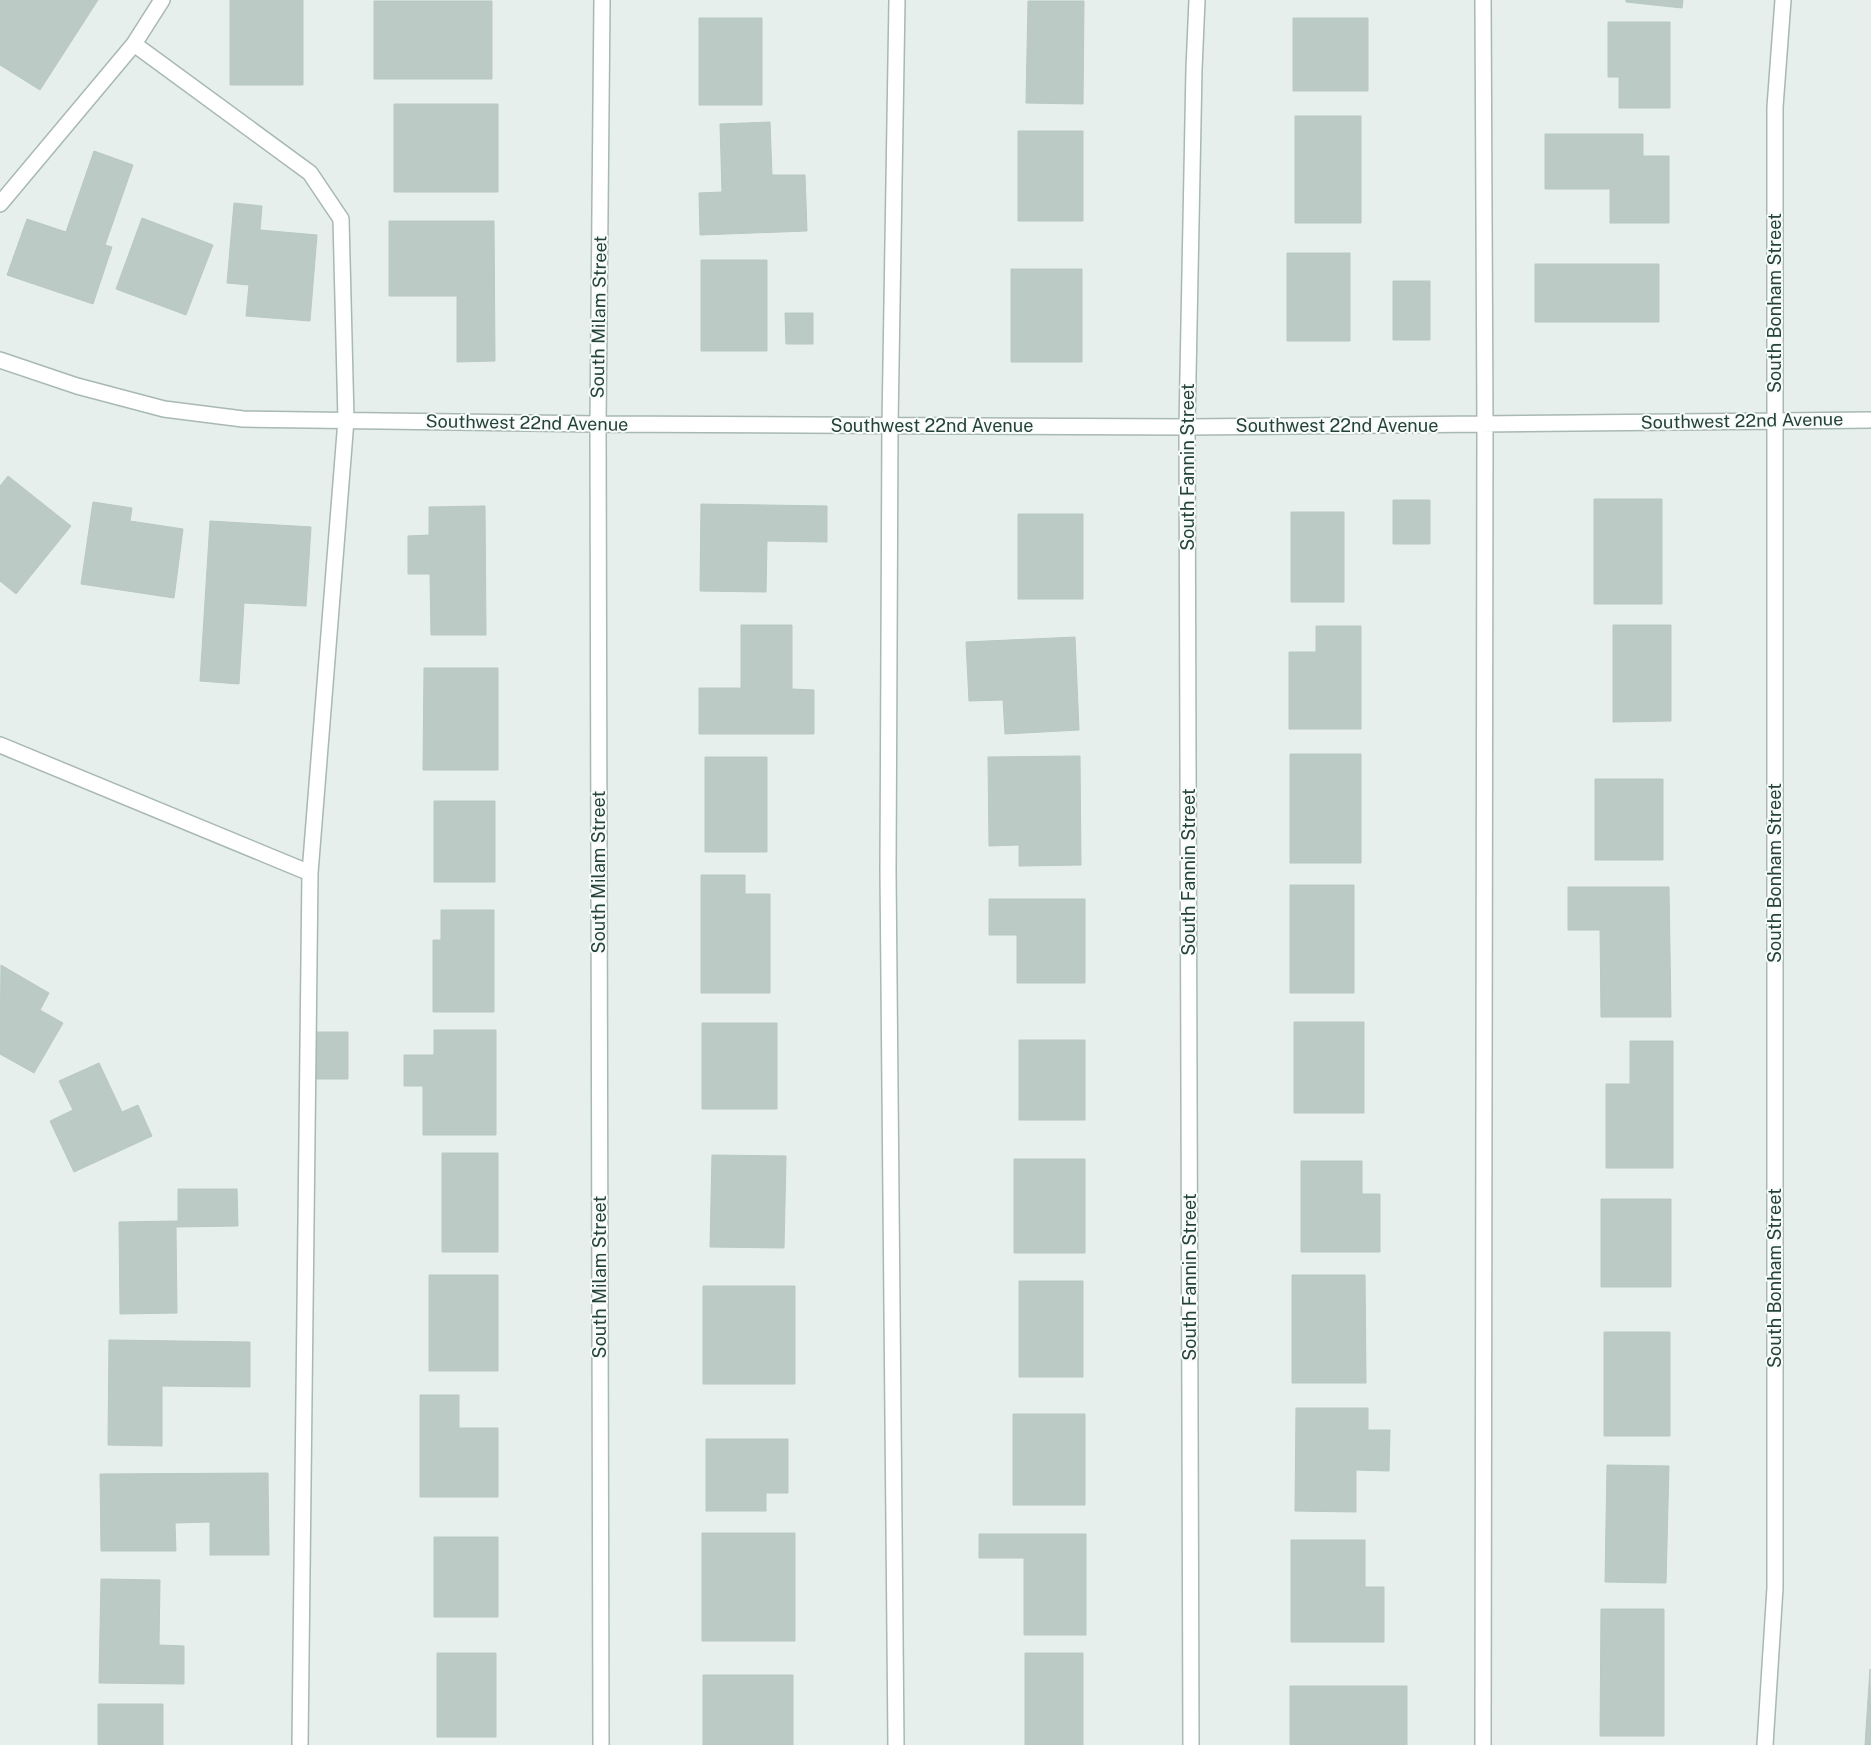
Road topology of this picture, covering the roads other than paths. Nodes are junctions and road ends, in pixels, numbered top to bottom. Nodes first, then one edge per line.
1 (162, 0) edge
2 (602, 0) edge
3 (897, 0) edge
4 (1197, 0) edge
5 (1483, 0) edge
6 (1783, 0) edge
7 (134, 44) junction
8 (0, 204) edge
9 (0, 360) edge
10 (346, 420) junction
11 (1774, 420) junction
12 (1871, 420) edge
13 (598, 424) junction
14 (1485, 425) junction
15 (890, 426) junction
16 (1187, 427) junction
17 (0, 745) edge
18 (310, 874) junction
19 (300, 1745) edge
20 (601, 1745) edge
21 (896, 1745) edge
22 (1191, 1745) edge
23 (1483, 1745) edge
24 (1764, 1745) edge

1 - 7 street
2 - 13 street, South Milam Street
3 - 15 street
4 - 16 street, South Fannin Street
5 - 14 street
6 - 11 street, South Bonham Street
7 - 8 street
7 - 10 street
9 - 10 street, Southwest 22nd Avenue
10 - 13 street, Southwest 22nd Avenue
10 - 18 street
11 - 12 street, Southwest 22nd Avenue
11 - 14 street, Southwest 22nd Avenue
11 - 24 street, South Bonham Street
13 - 15 street, Southwest 22nd Avenue
13 - 20 street, South Milam Street
14 - 16 street, Southwest 22nd Avenue
14 - 23 street
15 - 16 street, Southwest 22nd Avenue
15 - 21 street
16 - 22 street, South Fannin Street
17 - 18 street
18 - 19 street

